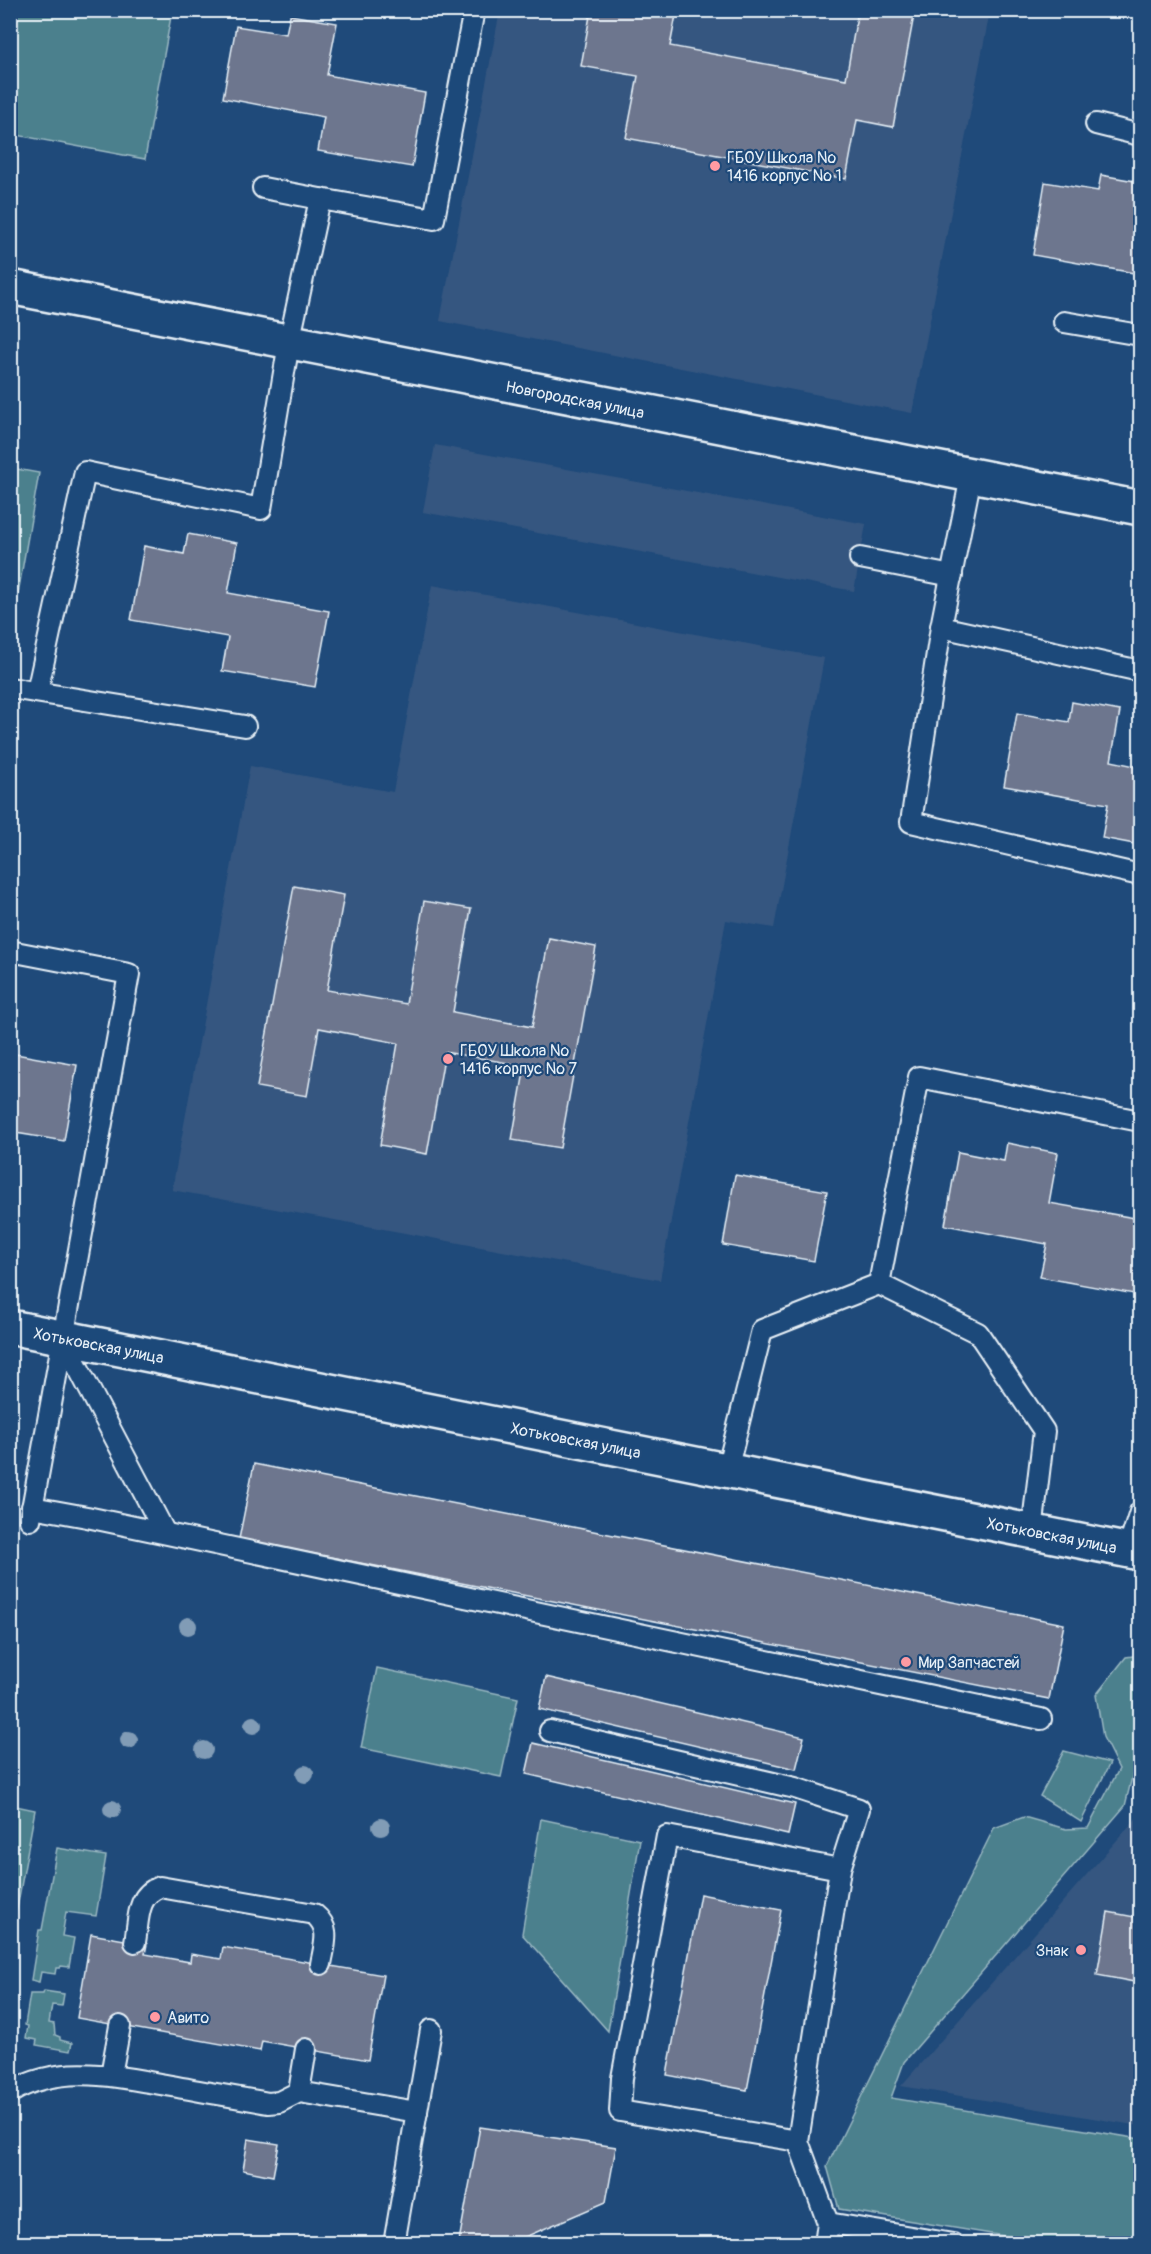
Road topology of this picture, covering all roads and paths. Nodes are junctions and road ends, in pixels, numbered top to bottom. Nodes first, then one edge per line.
1 (474, 10) edge
2 (1096, 124) dead end
3 (1140, 135) edge
4 (263, 188) dead end
5 (320, 199) junction
6 (10, 288) edge
7 (1065, 322) dead end
8 (1140, 335) edge
9 (289, 343) junction
10 (971, 476) junction
11 (1140, 508) edge
12 (860, 558) dead end
13 (952, 576) junction
14 (941, 627) junction
15 (1140, 672) edge
16 (10, 688) edge
17 (37, 692) junction
18 (245, 726) dead end
19 (1140, 875) edge
20 (10, 951) edge
21 (1140, 1121) edge
22 (879, 1284) junction
23 (10, 1327) edge
24 (62, 1337) junction
25 (727, 1470) junction
26 (1140, 1512) edge
27 (1032, 1531) junction
28 (165, 1533) junction
29 (1134, 1552) edge
30 (1041, 1719) dead end
31 (550, 1731) dead end
32 (840, 1869) junction
33 (135, 1942) dead end
34 (321, 1964) dead end
35 (120, 2026) dead end
36 (431, 2030) dead end
37 (306, 2049) dead end
38 (111, 2076) junction
39 (298, 2092) junction
40 (10, 2093) edge
41 (417, 2112) junction
42 (798, 2141) junction
43 (828, 2223) junction
44 (394, 2244) edge
45 (825, 2244) edge
46 (952, 2244) edge

1 - 5 lane
2 - 3 lane
4 - 5 lane
5 - 9 lane
6 - 9 street, Новгородская улица
7 - 8 lane
9 - 10 street, Новгородская улица
9 - 17 lane
10 - 11 street, Новгородская улица
10 - 13 lane
12 - 13 lane
13 - 14 lane
14 - 15 lane
14 - 19 lane
16 - 17 lane
17 - 18 lane
20 - 24 lane
21 - 22 lane
22 - 25 lane
22 - 27 lane
23 - 24 street, Хотьковская улица
24 - 25 street, Хотьковская улица
24 - 28 lane
24 - 28 lane
25 - 27 street, Хотьковская улица
26 - 29 lane
27 - 29 street, Хотьковская улица
28 - 30 lane
31 - 32 lane
32 - 42 lane
32 - 42 lane
33 - 34 lane
35 - 38 lane
36 - 41 lane
37 - 39 lane
38 - 39 lane
38 - 40 lane
39 - 41 lane
41 - 44 lane
42 - 43 lane
43 - 45 lane
43 - 46 lane

